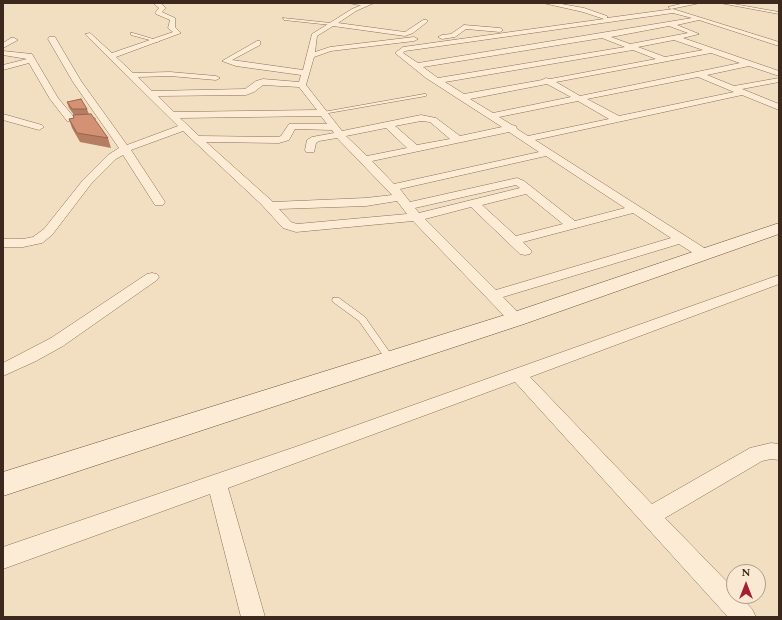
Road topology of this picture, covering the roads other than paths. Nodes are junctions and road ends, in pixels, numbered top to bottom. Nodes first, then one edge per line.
1 (156, 3) edge
2 (350, 3) edge
3 (546, 3) edge
4 (697, 3) edge
5 (722, 3) edge
6 (368, 4) edge
7 (779, 13) edge
8 (605, 17) junction
9 (700, 18) junction
10 (284, 19) dead end
11 (424, 22) dead end
12 (331, 24) junction
13 (669, 24) junction
14 (576, 25) junction
15 (88, 34) dead end
16 (132, 34) dead end
17 (506, 35) junction
18 (603, 36) junction
19 (364, 37) junction
20 (675, 38) junction
21 (52, 39) dead end
22 (14, 40) dead end
23 (158, 41) junction
24 (257, 43) dead end
25 (440, 44) junction
26 (779, 44) edge
27 (3, 46) edge
28 (531, 47) junction
29 (632, 47) junction
30 (711, 51) junction
31 (3, 53) edge
32 (496, 53) junction
33 (111, 56) junction
34 (311, 56) junction
35 (462, 59) junction
36 (32, 60) junction
37 (664, 60) junction
38 (558, 61) junction
39 (748, 64) junction
40 (416, 66) junction
41 (522, 67) junction
42 (3, 68) edge
43 (305, 73) junction
44 (699, 74) junction
45 (588, 75) junction
46 (132, 76) junction
47 (216, 78) dead end
48 (778, 80) edge
49 (438, 81) junction
50 (550, 82) junction
51 (302, 85) junction
52 (734, 88) junction
53 (744, 92) junction
54 (150, 94) junction
55 (424, 95) dead end
56 (464, 97) junction
57 (580, 99) junction
58 (779, 106) edge
59 (323, 113) junction
60 (172, 115) junction
61 (492, 116) junction
62 (103, 118) junction
63 (5, 120) edge
64 (618, 120) junction
65 (387, 124) junction
66 (39, 127) dead end
67 (185, 127) junction
68 (513, 128) junction
69 (337, 131) junction
70 (198, 139) junction
71 (528, 139) junction
72 (458, 140) junction
73 (125, 149) junction
74 (415, 149) junction
75 (310, 150) dead end
76 (547, 153) junction
77 (364, 160) junction
78 (496, 164) junction
79 (517, 181) junction
80 (391, 188) junction
81 (528, 190) junction
82 (403, 201) junction
83 (158, 202) dead end
84 (473, 203) junction
85 (270, 206) junction
86 (635, 209) junction
87 (416, 217) junction
88 (573, 225) junction
89 (779, 228) edge
90 (681, 239) junction
91 (514, 240) junction
92 (3, 243) edge
93 (525, 251) dead end
94 (704, 254) junction
95 (152, 277) dead end
96 (779, 279) edge
97 (494, 295) junction
98 (336, 300) dead end
99 (516, 319) junction
100 (390, 359) junction
101 (3, 370) edge
102 (518, 375) junction
103 (779, 452) edge
104 (217, 483) junction
105 (3, 484) edge
106 (650, 516) junction
107 (3, 558) edge
108 (253, 617) edge
109 (744, 617) edge

1 - 23 street
2 - 6 lane
3 - 8 street
4 - 8 street
5 - 7 lane
6 - 12 street
8 - 19 street
9 - 13 street
9 - 14 street
9 - 26 street
10 - 12 lane
11 - 19 street
12 - 19 street
12 - 34 street
13 - 18 street
13 - 20 street
14 - 17 street
14 - 18 street
15 - 33 street
16 - 23 lane
17 - 25 street
17 - 28 street
18 - 28 street
18 - 29 street
19 - 34 street
20 - 29 street
20 - 30 street
21 - 62 street
22 - 27 street
23 - 33 street
24 - 43 street
25 - 35 street
25 - 40 street
28 - 32 street
28 - 38 street
29 - 37 street
29 - 38 street
30 - 37 street
30 - 39 street
31 - 36 street
32 - 35 street
32 - 41 street
33 - 46 street
34 - 43 street
35 - 40 street
36 - 42 street
36 - 62 street
37 - 44 street
37 - 45 street
38 - 41 street
38 - 45 street
39 - 44 street
39 - 48 street
40 - 49 street
41 - 49 street
41 - 50 street
43 - 51 street
44 - 52 street
44 - 57 street
45 - 50 street
46 - 47 street
46 - 54 street
48 - 52 street
49 - 56 street
50 - 56 street
50 - 57 street
51 - 54 street
51 - 59 street
52 - 53 street
53 - 58 street
53 - 64 street
54 - 60 street
55 - 59 lane
56 - 61 street
57 - 61 street
57 - 64 street
59 - 60 street
59 - 69 street
60 - 67 street
61 - 68 street
62 - 73 street
63 - 66 street
64 - 71 street
65 - 69 street
65 - 72 street
65 - 74 street
67 - 70 street
67 - 73 street
68 - 71 street
68 - 72 street
69 - 70 street
69 - 75 street
69 - 77 street
70 - 85 street
71 - 76 street
72 - 74 street
73 - 83 street
73 - 92 street
74 - 77 street
76 - 78 street
76 - 86 street
77 - 80 street
78 - 79 street
78 - 80 street
79 - 81 street
79 - 82 street
80 - 82 street
81 - 84 street
81 - 88 street
82 - 85 street
82 - 87 street
84 - 87 street
84 - 91 street
85 - 87 street
86 - 88 street
86 - 90 street
87 - 97 street
88 - 91 street
89 - 94 street
90 - 94 street
90 - 97 street
91 - 93 street
94 - 99 street
95 - 101 street
96 - 102 street
97 - 99 street
98 - 100 lane
99 - 100 street
100 - 105 street
102 - 104 street
102 - 106 street
103 - 106 street
104 - 107 street
104 - 108 street
106 - 109 street

